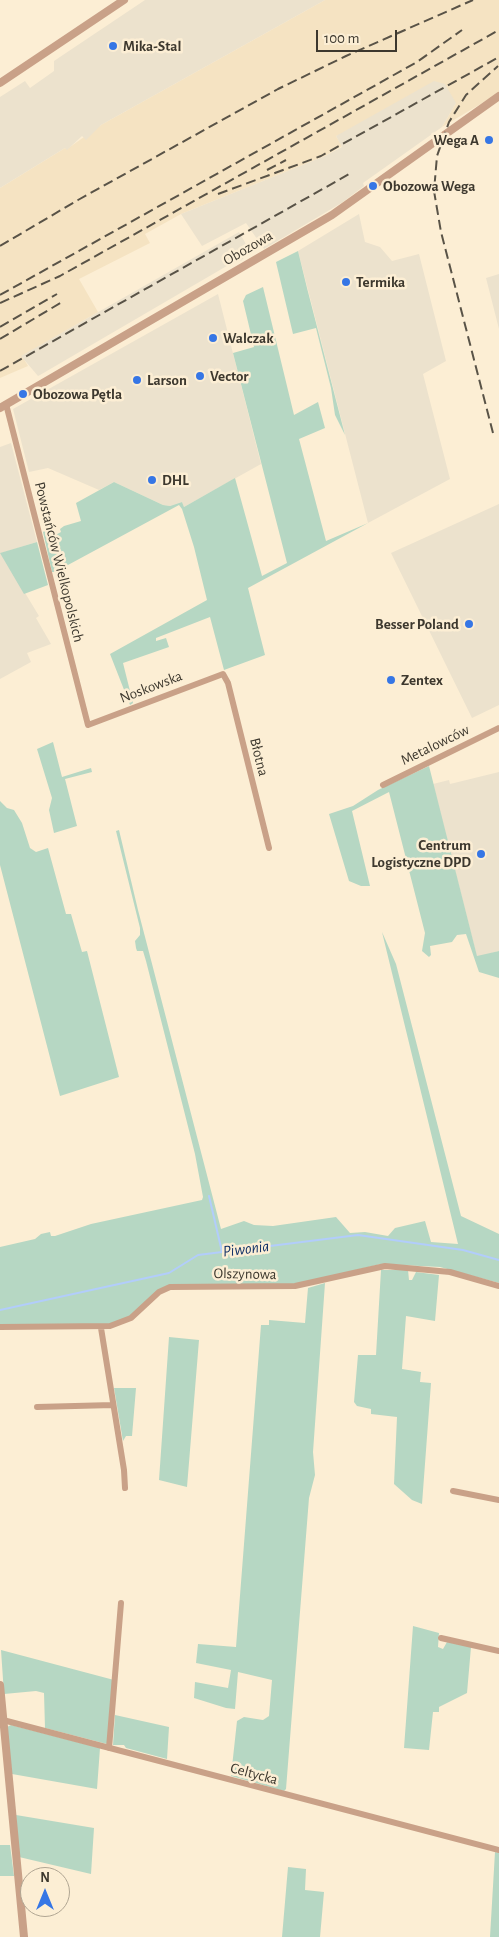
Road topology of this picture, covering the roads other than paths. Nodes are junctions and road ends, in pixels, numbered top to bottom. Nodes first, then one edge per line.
1 (124, 0) edge
2 (0, 83) edge
3 (499, 96) edge
4 (3, 406) edge
5 (222, 674) joint
6 (88, 725) joint
7 (499, 728) edge
8 (383, 785) dead end
9 (269, 848) dead end
10 (499, 1286) edge
11 (0, 1327) edge
12 (101, 1328) junction
13 (113, 1405) junction
14 (37, 1408) dead end
15 (125, 1488) dead end
16 (453, 1492) dead end
17 (499, 1500) edge
18 (121, 1603) dead end
19 (442, 1638) dead end
20 (499, 1651) edge
21 (0, 1685) edge
22 (3, 1720) junction
23 (109, 1748) junction
24 (499, 1850) edge
25 (24, 1937) edge

1 - 2 street
3 - 4 street, Obozowa
4 - 6 street, Powstańców Wielkopolskich
5 - 6 street, Noskowska
5 - 9 street, Błotna
7 - 8 street, Metalowców
10 - 12 street, Olszynowa
11 - 12 street, Olszynowa
12 - 13 street
13 - 14 street
13 - 15 street
16 - 17 street
18 - 23 street
19 - 20 street
21 - 22 street
22 - 23 street, Celtycka
22 - 25 street
23 - 24 street, Celtycka

